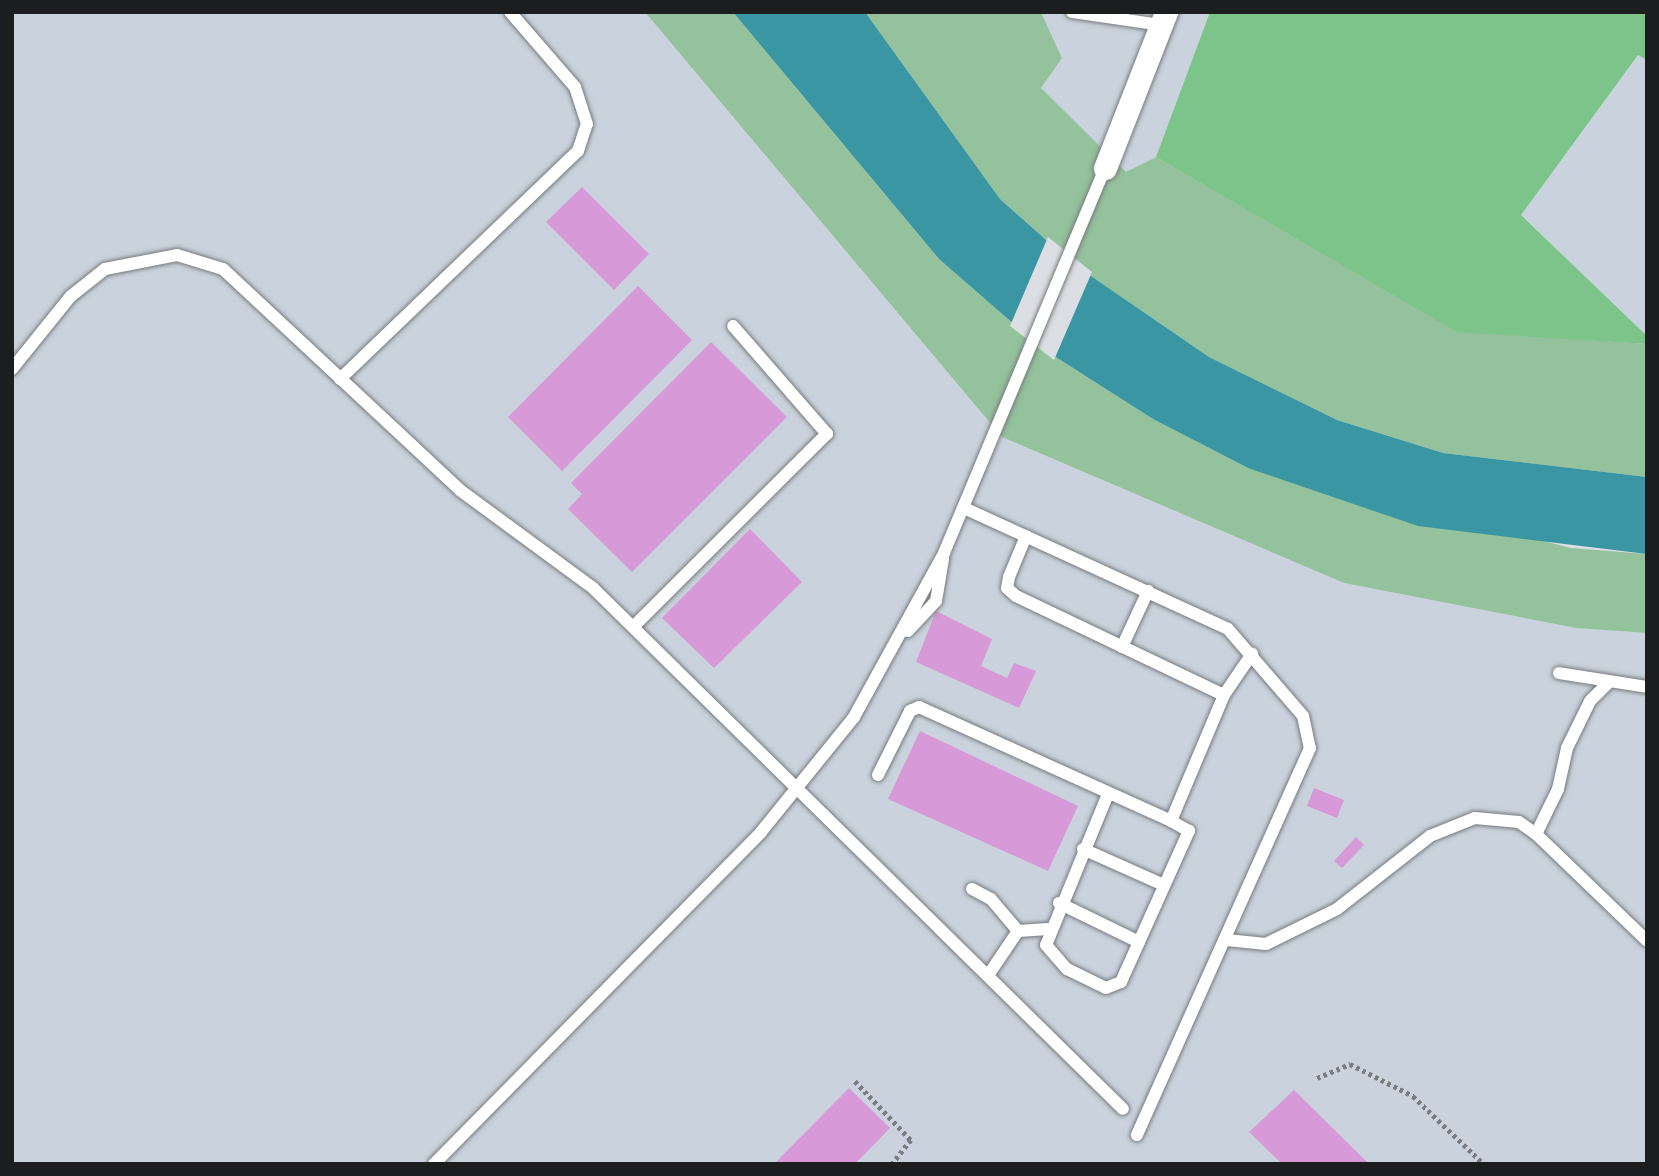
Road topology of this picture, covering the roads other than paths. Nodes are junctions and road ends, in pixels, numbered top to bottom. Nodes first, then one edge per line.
1 (510, 12) edge
2 (1072, 12) edge
3 (1163, 19) edge
4 (1105, 168) joint
5 (733, 326) dead end
6 (12, 369) edge
7 (340, 379) junction
8 (964, 508) junction
9 (1027, 536) junction
10 (944, 552) junction
11 (1148, 591) junction
12 (633, 627) junction
13 (905, 634) junction
14 (1122, 647) junction
15 (1252, 654) junction
16 (1559, 673) dead end
17 (1609, 682) junction
18 (1647, 687) edge
19 (1224, 695) junction
20 (878, 775) dead end
21 (799, 791) junction
22 (1108, 794) junction
23 (1171, 821) junction
24 (1536, 834) junction
25 (1083, 849) junction
26 (1164, 885) junction
27 (972, 888) dead end
28 (1059, 903) junction
29 (1048, 929) junction
30 (1018, 931) junction
31 (1227, 940) junction
32 (1647, 941) edge
33 (1139, 942) junction
34 (989, 974) junction
35 (1123, 1109) dead end
36 (1136, 1135) dead end
37 (433, 1164) edge

1 - 7 lane
2 - 3 lane
3 - 4 street
4 - 8 lane
5 - 12 lane
6 - 7 lane
7 - 12 lane
8 - 9 lane
8 - 10 lane
9 - 11 lane
9 - 14 lane
10 - 13 lane
10 - 13 lane
11 - 14 lane
11 - 15 lane
12 - 21 lane
13 - 21 lane
14 - 19 lane
15 - 19 lane
15 - 31 lane
16 - 17 lane
17 - 18 lane
17 - 24 lane
19 - 23 lane
20 - 22 lane
21 - 34 lane
21 - 37 lane
22 - 23 lane
22 - 25 lane
23 - 26 lane
24 - 31 lane
24 - 32 lane
25 - 26 lane
25 - 28 lane
26 - 33 lane
27 - 30 lane
28 - 29 lane
28 - 33 lane
29 - 30 lane
29 - 33 lane
30 - 34 lane
31 - 36 lane
34 - 35 lane

